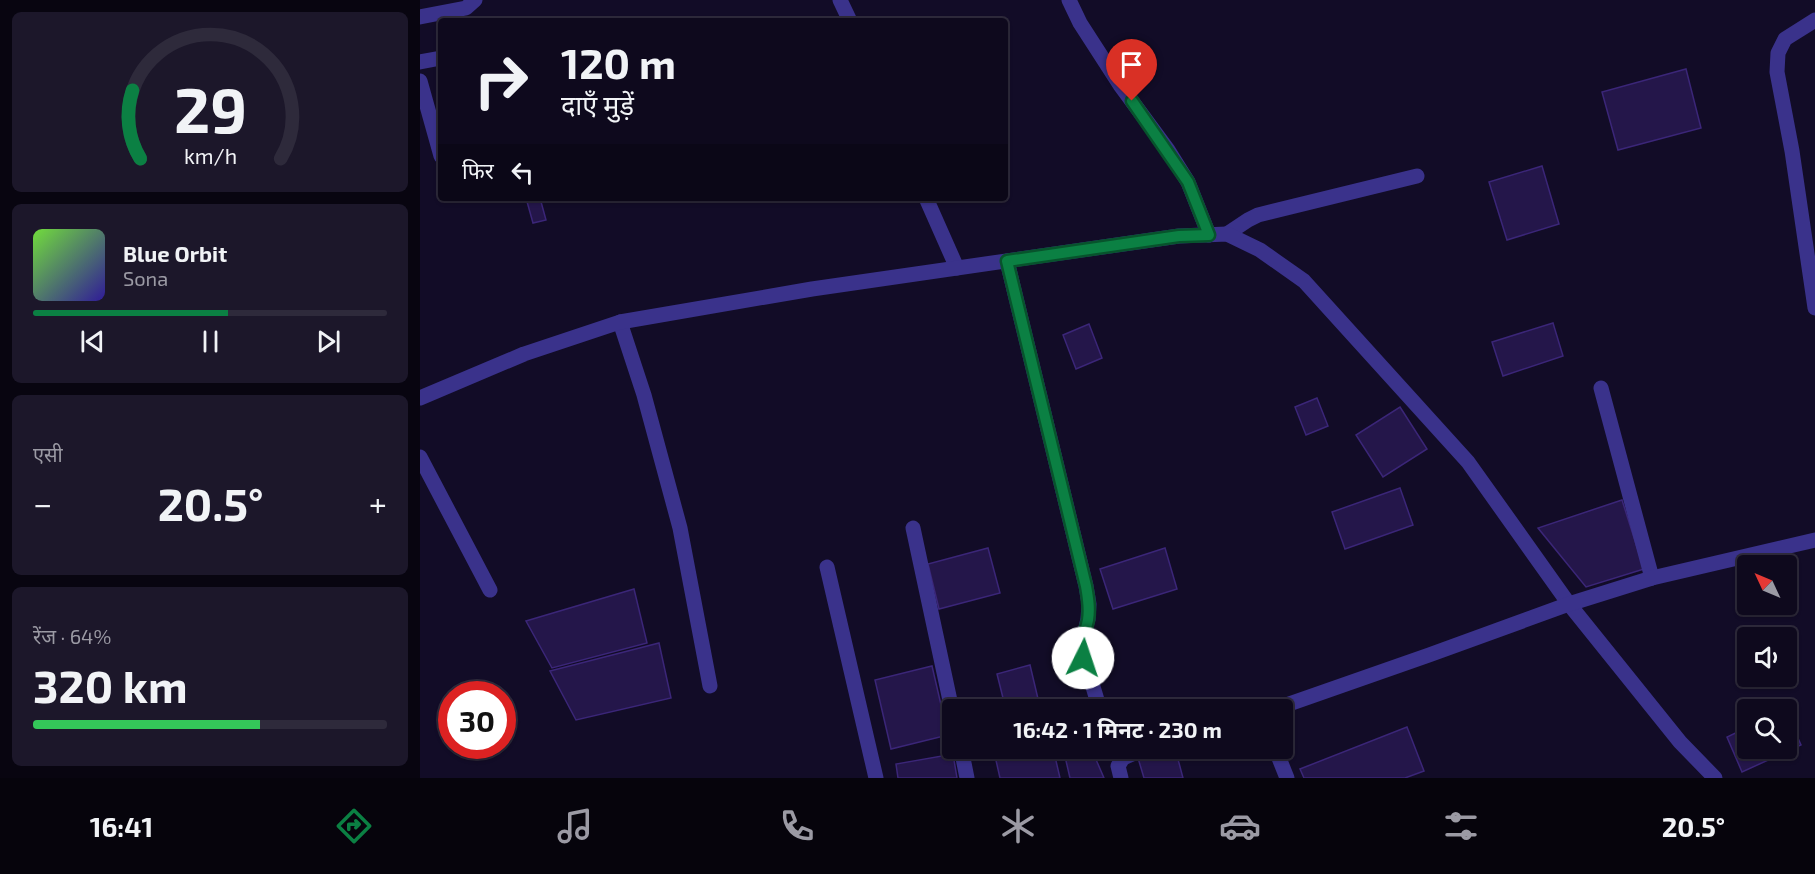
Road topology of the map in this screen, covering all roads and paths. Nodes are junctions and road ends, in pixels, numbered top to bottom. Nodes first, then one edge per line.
1 (475, 0) edge
2 (840, 0) edge
3 (1069, 0) edge
4 (420, 17) edge
5 (848, 18) edge
6 (1815, 20) edge
7 (438, 59) edge
8 (420, 62) edge
9 (420, 81) edge
10 (438, 145) edge
11 (1417, 176) dead end
12 (927, 201) edge
13 (1227, 234) junction
14 (1209, 235) junction
15 (1007, 261) junction
16 (957, 268) junction
17 (1815, 308) edge
18 (621, 322) junction
19 (1600, 388) dead end
20 (420, 398) edge
21 (420, 457) edge
22 (913, 528) dead end
23 (1815, 540) edge
24 (827, 567) dead end
25 (1652, 578) junction
26 (490, 590) dead end
27 (1569, 604) junction
28 (710, 686) dead end
29 (950, 699) edge
30 (1097, 699) edge
31 (1293, 703) edge
32 (963, 759) edge
33 (1279, 759) edge
34 (876, 778) edge
35 (967, 778) edge
36 (1287, 778) edge
37 (1715, 778) edge

1 - 4 street
2 - 5 street
3 - 14 street
6 - 17 street
7 - 8 street
9 - 10 street
11 - 13 street
12 - 16 street
13 - 14 street
13 - 27 street
14 - 15 street
15 - 16 street
15 - 30 street
16 - 18 street
18 - 20 street
18 - 28 street
19 - 25 street
21 - 26 street
22 - 29 street
23 - 25 street
24 - 34 street
25 - 27 street
27 - 31 street
27 - 37 street
32 - 35 street
33 - 36 street

